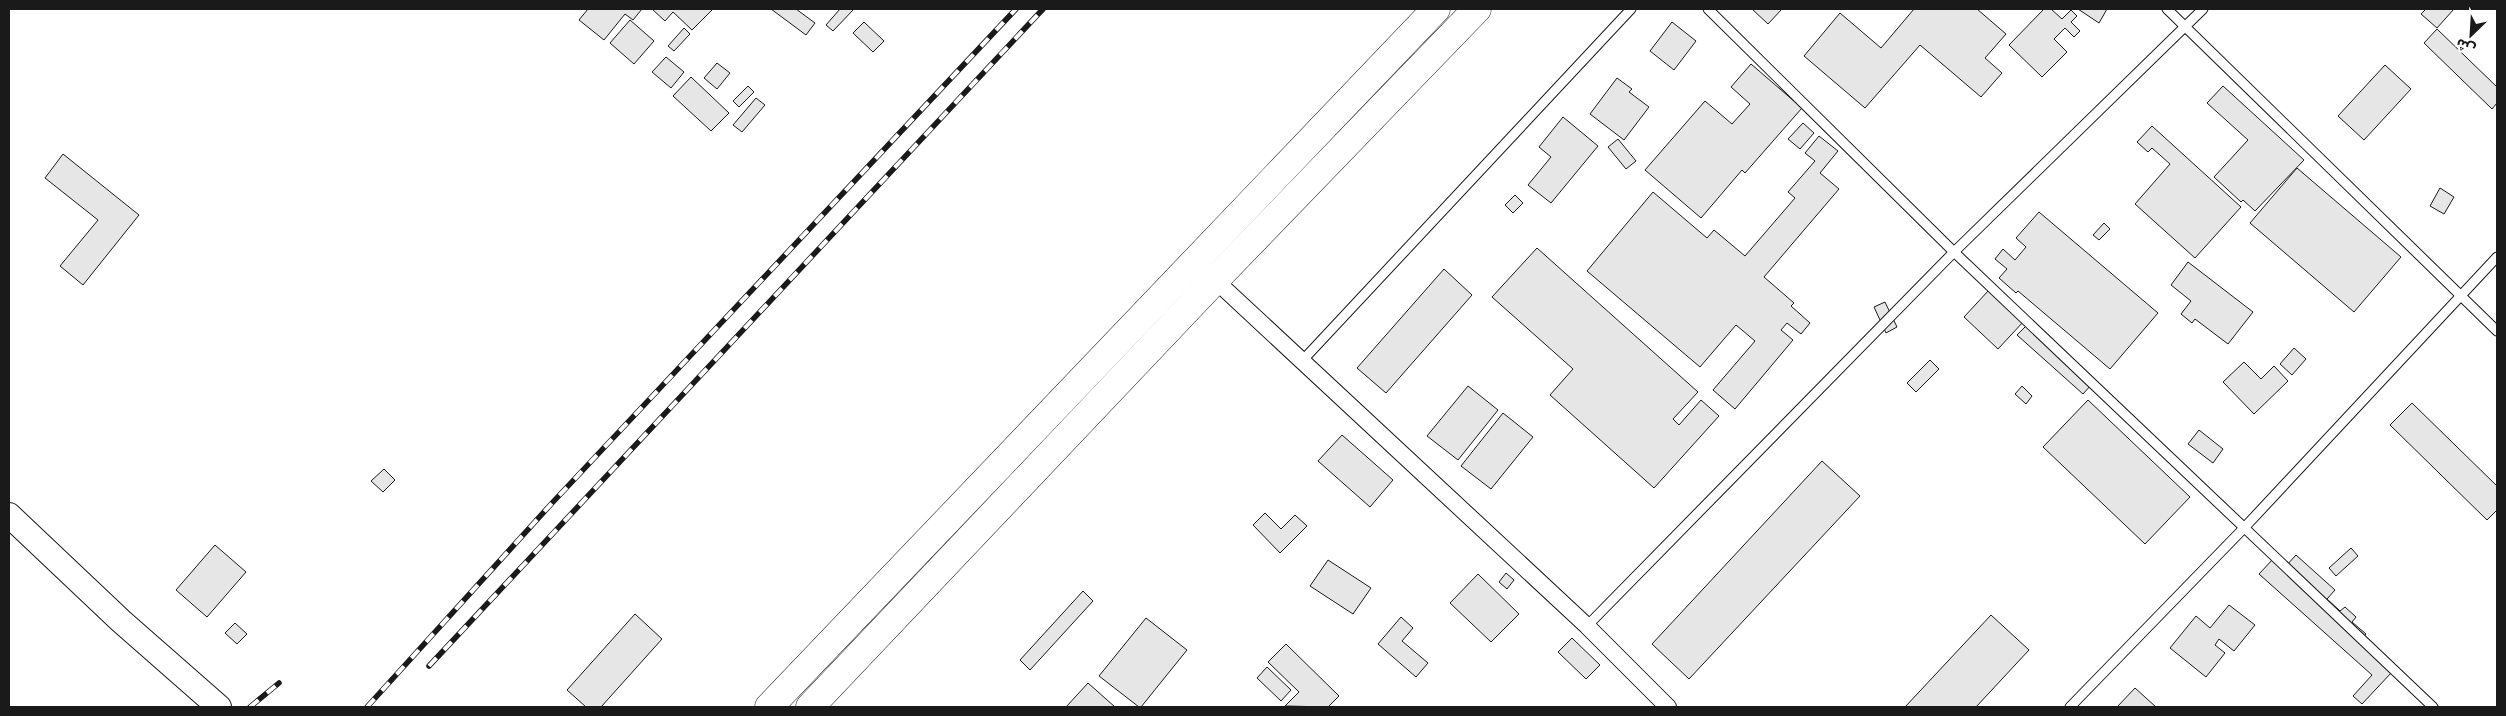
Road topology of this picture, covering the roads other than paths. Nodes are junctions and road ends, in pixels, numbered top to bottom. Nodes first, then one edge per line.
1 (1436, 9) edge
2 (1478, 9) edge
3 (1632, 9) edge
4 (1708, 9) edge
5 (2167, 9) edge
6 (2202, 9) edge
7 (2186, 26) junction
8 (1954, 252) junction
9 (2497, 257) edge
10 (1215, 280) junction
11 (2460, 296) junction
12 (2497, 331) edge
13 (1302, 361) junction
14 (9, 515) edge
15 (2244, 528) junction
16 (1587, 626) junction
17 (219, 707) edge
18 (769, 707) edge
19 (810, 707) edge
20 (1668, 707) edge
21 (2070, 707) edge
22 (2433, 707) edge

1 - 18 highway
2 - 10 highway
3 - 13 lane
4 - 8 lane
5 - 7 lane
6 - 7 lane
7 - 8 lane
7 - 11 lane
8 - 15 lane
8 - 16 lane
9 - 11 lane
10 - 13 street
10 - 19 highway
11 - 12 lane
11 - 15 lane
13 - 16 street
14 - 17 street
15 - 21 lane
15 - 22 lane
16 - 20 street

